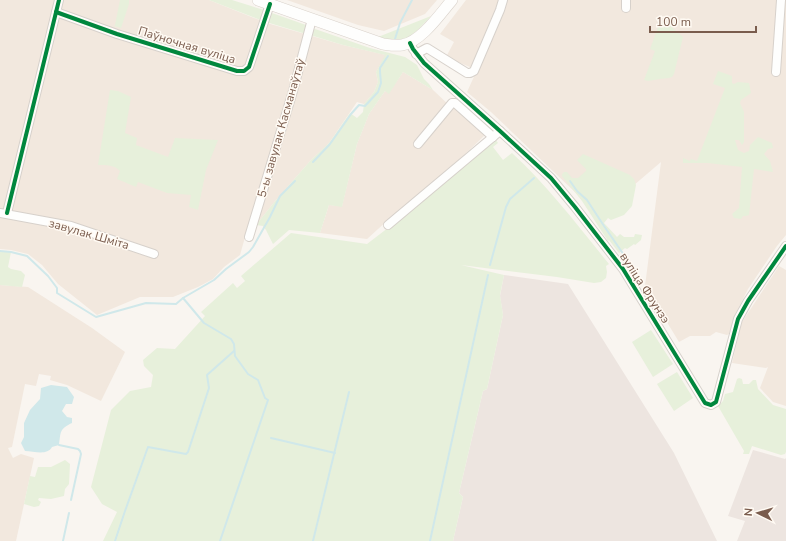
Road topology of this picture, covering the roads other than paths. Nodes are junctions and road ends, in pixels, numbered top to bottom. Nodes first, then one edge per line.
1 (59, 0) edge
2 (258, 0) edge
3 (452, 0) edge
4 (502, 0) edge
5 (781, 0) edge
6 (270, 4) junction
7 (56, 12) junction
8 (312, 20) junction
9 (410, 43) junction
10 (416, 54) junction
11 (776, 72) dead end
12 (500, 131) junction
13 (493, 137) junction
14 (418, 144) dead end
15 (3, 213) edge
16 (388, 225) dead end
17 (249, 237) dead end
18 (786, 246) edge
19 (154, 254) dead end

1 - 7 street
2 - 6 main road
3 - 9 main road
4 - 10 street
5 - 11 street
6 - 7 street, Паўночная вуліца
6 - 8 main road
7 - 15 street
8 - 9 main road
8 - 17 street, 5-ы завулак Касманаўтаў
9 - 10 street, вуліца Фрунзэ
10 - 12 street, вуліца Фрунзэ
12 - 13 street
12 - 18 street, вуліца Фрунзэ
13 - 14 street
13 - 16 street
15 - 19 street, завулак Шміта

